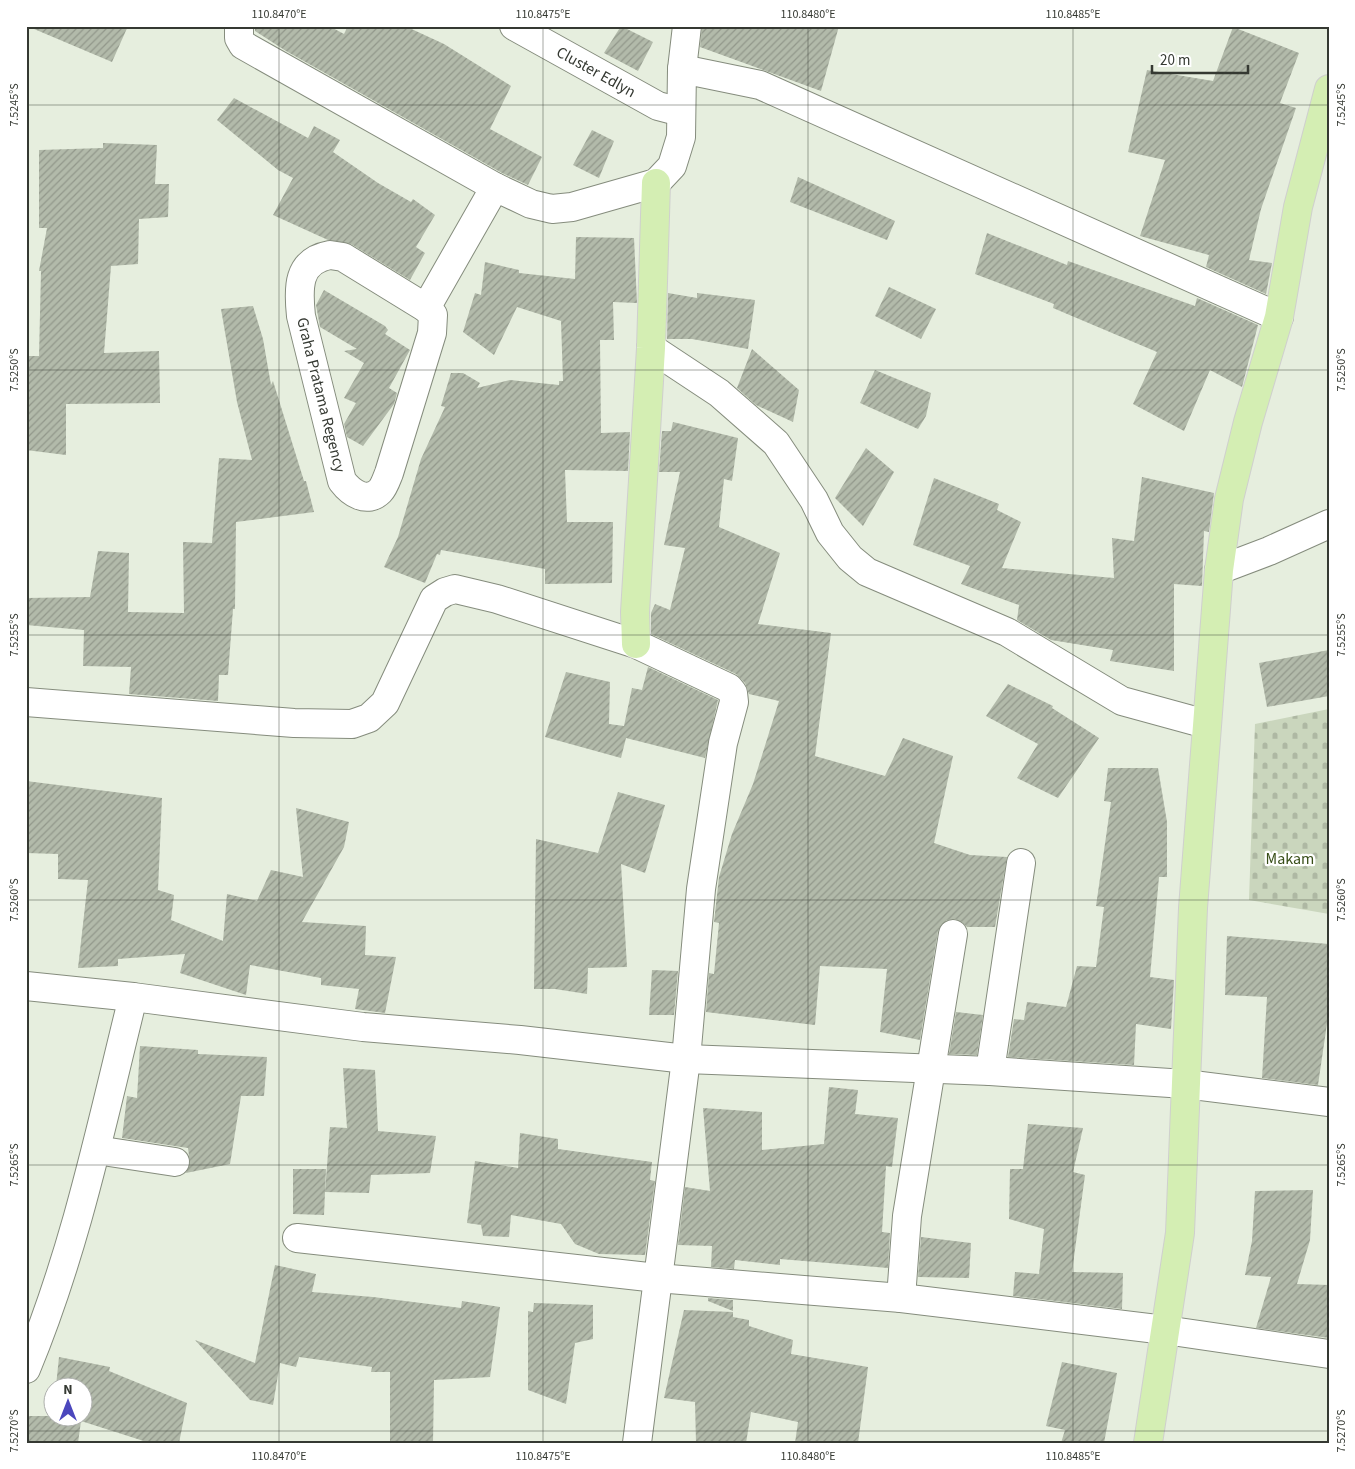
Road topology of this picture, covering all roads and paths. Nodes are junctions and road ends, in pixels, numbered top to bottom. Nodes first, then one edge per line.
1 (239, 26) edge
2 (514, 26) edge
3 (687, 26) edge
4 (553, 36) edge
5 (682, 69) junction
6 (1329, 89) edge
7 (681, 112) junction
8 (656, 183) junction
9 (495, 188) junction
10 (426, 308) junction
11 (1279, 317) junction
12 (651, 348) junction
13 (1329, 524) edge
14 (1219, 570) junction
15 (636, 644) junction
16 (26, 702) edge
17 (1206, 724) junction
18 (1021, 863) dead end
19 (953, 934) dead end
20 (26, 986) edge
21 (133, 997) junction
22 (686, 1059) junction
23 (932, 1067) junction
24 (990, 1071) junction
25 (1186, 1084) junction
26 (1329, 1102) edge
27 (96, 1150) junction
28 (175, 1162) dead end
29 (297, 1238) dead end
30 (657, 1278) junction
31 (901, 1298) junction
32 (1165, 1330) junction
33 (1329, 1354) edge
34 (26, 1369) edge
35 (637, 1443) edge
36 (1148, 1443) edge

1 - 9 street
2 - 4 street, Cluster Edlyn
3 - 5 street
4 - 7 street, Cluster Edlyn
5 - 7 street
5 - 11 street
6 - 11 main road
7 - 8 street
8 - 9 street
8 - 12 main road
9 - 10 street
10 - 10 street, Graha Pratama Regency
11 - 14 main road
12 - 15 main road
12 - 17 street
13 - 14 street
14 - 17 main road
15 - 16 street
15 - 22 street
17 - 25 main road
18 - 24 street
19 - 23 street
20 - 21 street
21 - 22 street
21 - 27 street
22 - 23 street
22 - 30 street
23 - 24 street
23 - 31 street
24 - 25 street
25 - 26 street
25 - 32 main road
27 - 28 street
27 - 34 street
29 - 30 street
30 - 31 street
30 - 35 street
31 - 32 street
32 - 33 street
32 - 36 main road

